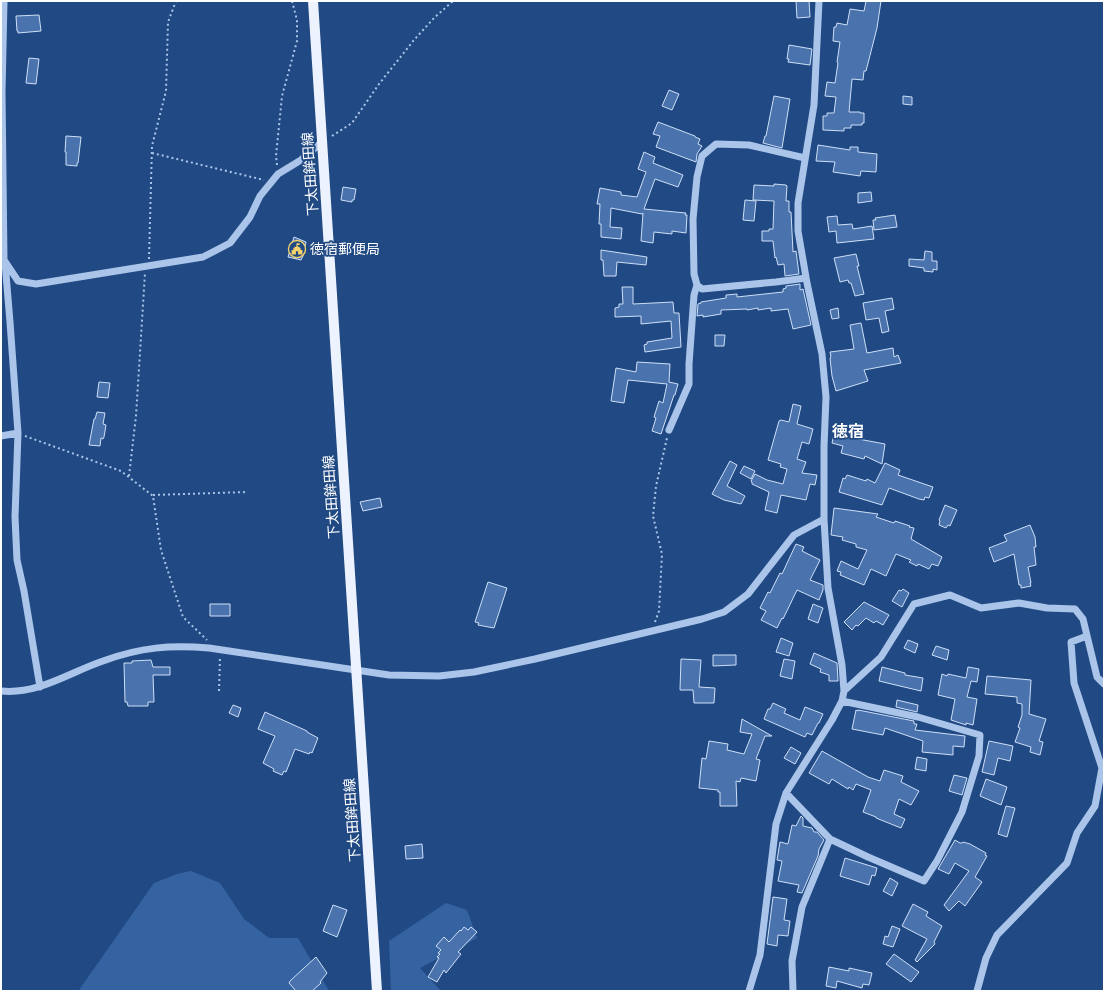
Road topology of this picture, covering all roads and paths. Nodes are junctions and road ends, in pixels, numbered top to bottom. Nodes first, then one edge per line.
1 (176, 1) edge
2 (292, 1) edge
3 (313, 1) edge
4 (453, 1) edge
5 (819, 1) edge
6 (3, 3) edge
7 (322, 142) junction
8 (152, 153) junction
9 (805, 158) junction
10 (278, 174) junction
11 (271, 182) junction
12 (4, 260) junction
13 (147, 266) junction
14 (806, 278) junction
15 (697, 285) junction
16 (669, 430) joint
17 (18, 433) junction
18 (1, 436) edge
19 (129, 477) junction
20 (248, 492) dead end
21 (152, 495) junction
22 (824, 519) junction
23 (653, 631) junction
24 (1087, 636) junction
25 (212, 648) junction
26 (356, 669) junction
27 (1104, 684) edge
28 (40, 687) junction
29 (1, 691) edge
30 (219, 691) dead end
31 (844, 691) junction
32 (842, 701) junction
33 (786, 792) junction
34 (830, 839) junction
35 (377, 991) edge
36 (749, 991) edge
37 (793, 991) edge
38 (977, 991) edge

1 - 8 path
2 - 10 path
3 - 7 main road, 下太田鉾田線
4 - 7 path
5 - 9 street
6 - 12 street
7 - 10 street
7 - 26 main road, 下太田鉾田線
8 - 11 path
8 - 13 path
9 - 14 street
9 - 15 street
10 - 11 street
11 - 13 street
12 - 13 street
12 - 17 street
13 - 19 path
14 - 15 street
14 - 22 street
15 - 16 street
16 - 23 path
17 - 18 street
17 - 19 path
17 - 28 street
19 - 21 path
20 - 21 path
21 - 25 path
22 - 23 street
22 - 31 street
23 - 26 street
24 - 27 street
24 - 31 street
24 - 38 street
25 - 26 street
25 - 28 street
25 - 30 path
26 - 35 main road, 下太田鉾田線
28 - 29 street
31 - 32 street
32 - 33 street
32 - 34 street
33 - 34 street
33 - 36 street
34 - 37 street

